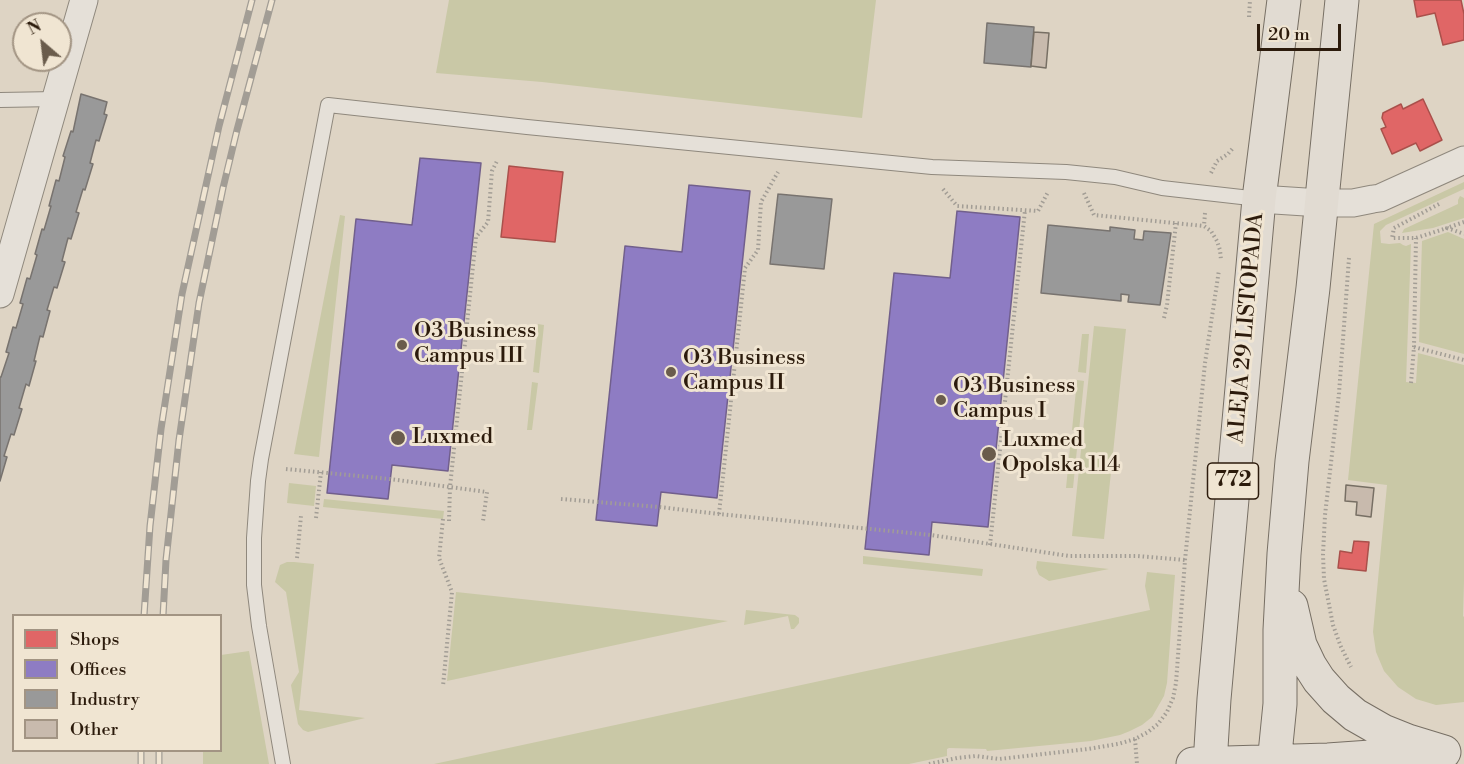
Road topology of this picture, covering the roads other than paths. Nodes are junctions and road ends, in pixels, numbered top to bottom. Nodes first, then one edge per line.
1 (84, 0) edge
2 (1284, 0) edge
3 (1342, 0) edge
4 (56, 99) junction
5 (0, 100) edge
6 (1464, 160) edge
7 (1258, 199) junction
8 (1321, 203) junction
9 (0, 294) edge
10 (1284, 554) junction
11 (1454, 751) edge
12 (1274, 763) edge
13 (283, 764) edge
14 (1205, 764) edge

1 - 4 street
2 - 7 main road, ALEJA 29 LISTOPADA / 772
3 - 8 main road, 772
4 - 5 lane
4 - 9 street
6 - 8 street
7 - 8 street
7 - 13 lane
7 - 14 main road, ALEJA 29 LISTOPADA / 772
8 - 10 main road, 772
10 - 11 main road
10 - 12 main road, 772
11 - 12 main road
12 - 14 main road

